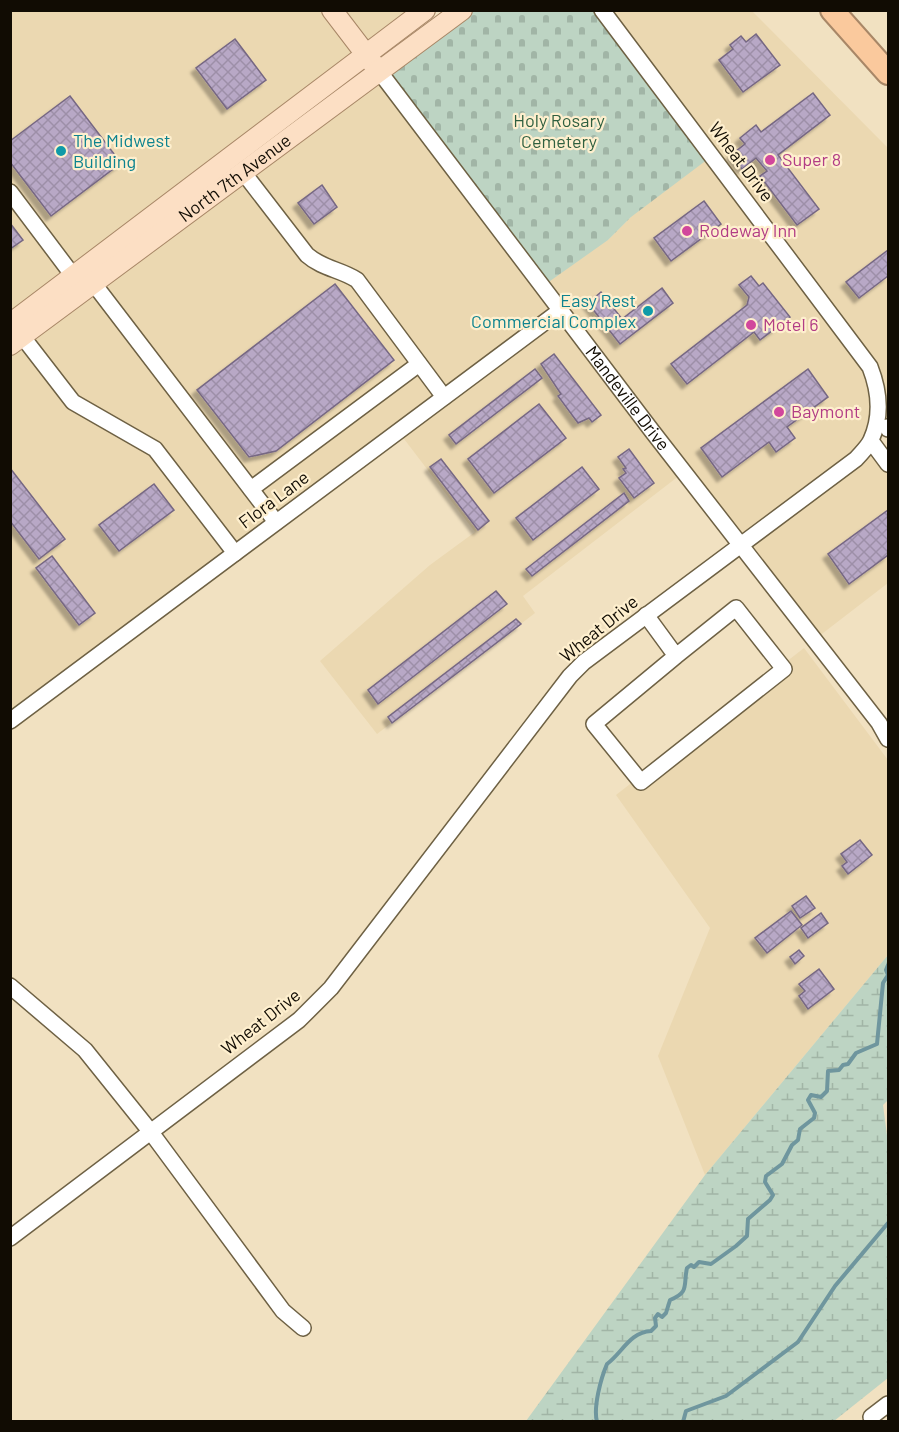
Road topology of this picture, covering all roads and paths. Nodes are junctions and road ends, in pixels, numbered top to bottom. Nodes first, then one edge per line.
1 (332, 10) edge
2 (425, 10) edge
3 (462, 10) edge
4 (602, 10) edge
5 (832, 10) edge
6 (373, 64) junction
7 (888, 73) edge
8 (243, 171) junction
9 (10, 192) edge
10 (74, 277) junction
11 (94, 284) junction
12 (561, 310) junction
13 (14, 335) edge
14 (419, 364) junction
15 (444, 397) junction
16 (871, 441) junction
17 (888, 464) edge
18 (251, 489) junction
19 (276, 522) junction
20 (740, 544) junction
21 (234, 553) junction
22 (646, 615) junction
23 (676, 656) junction
24 (10, 721) edge
25 (888, 740) edge
26 (10, 986) edge
27 (150, 1131) junction
28 (10, 1238) edge
29 (303, 1328) dead end
30 (888, 1404) edge
31 (872, 1417) dead end

1 - 6 main road
2 - 6 main road, North 7th Avenue
3 - 6 main road, North 7th Avenue
4 - 16 street, Wheat Drive
5 - 7 highway
6 - 8 main road, North 7th Avenue
6 - 10 main road, North 7th Avenue
6 - 12 street, Mandeville Drive
8 - 11 main road, North 7th Avenue
8 - 14 street
9 - 10 street
10 - 13 main road, North 7th Avenue
11 - 13 main road, North 7th Avenue
11 - 18 street
12 - 15 street, Flora Lane
12 - 20 street, Mandeville Drive
13 - 21 street
14 - 15 street
14 - 18 street
15 - 19 street, Flora Lane
16 - 17 street
16 - 20 street, Wheat Drive
18 - 19 street
19 - 21 street, Flora Lane
20 - 22 street, Wheat Drive
20 - 25 street, Mandeville Drive
21 - 24 street, Flora Lane
22 - 23 street
22 - 27 street, Wheat Drive
23 - 23 street
26 - 27 street
27 - 28 street, Wheat Drive
27 - 29 street
30 - 31 street

